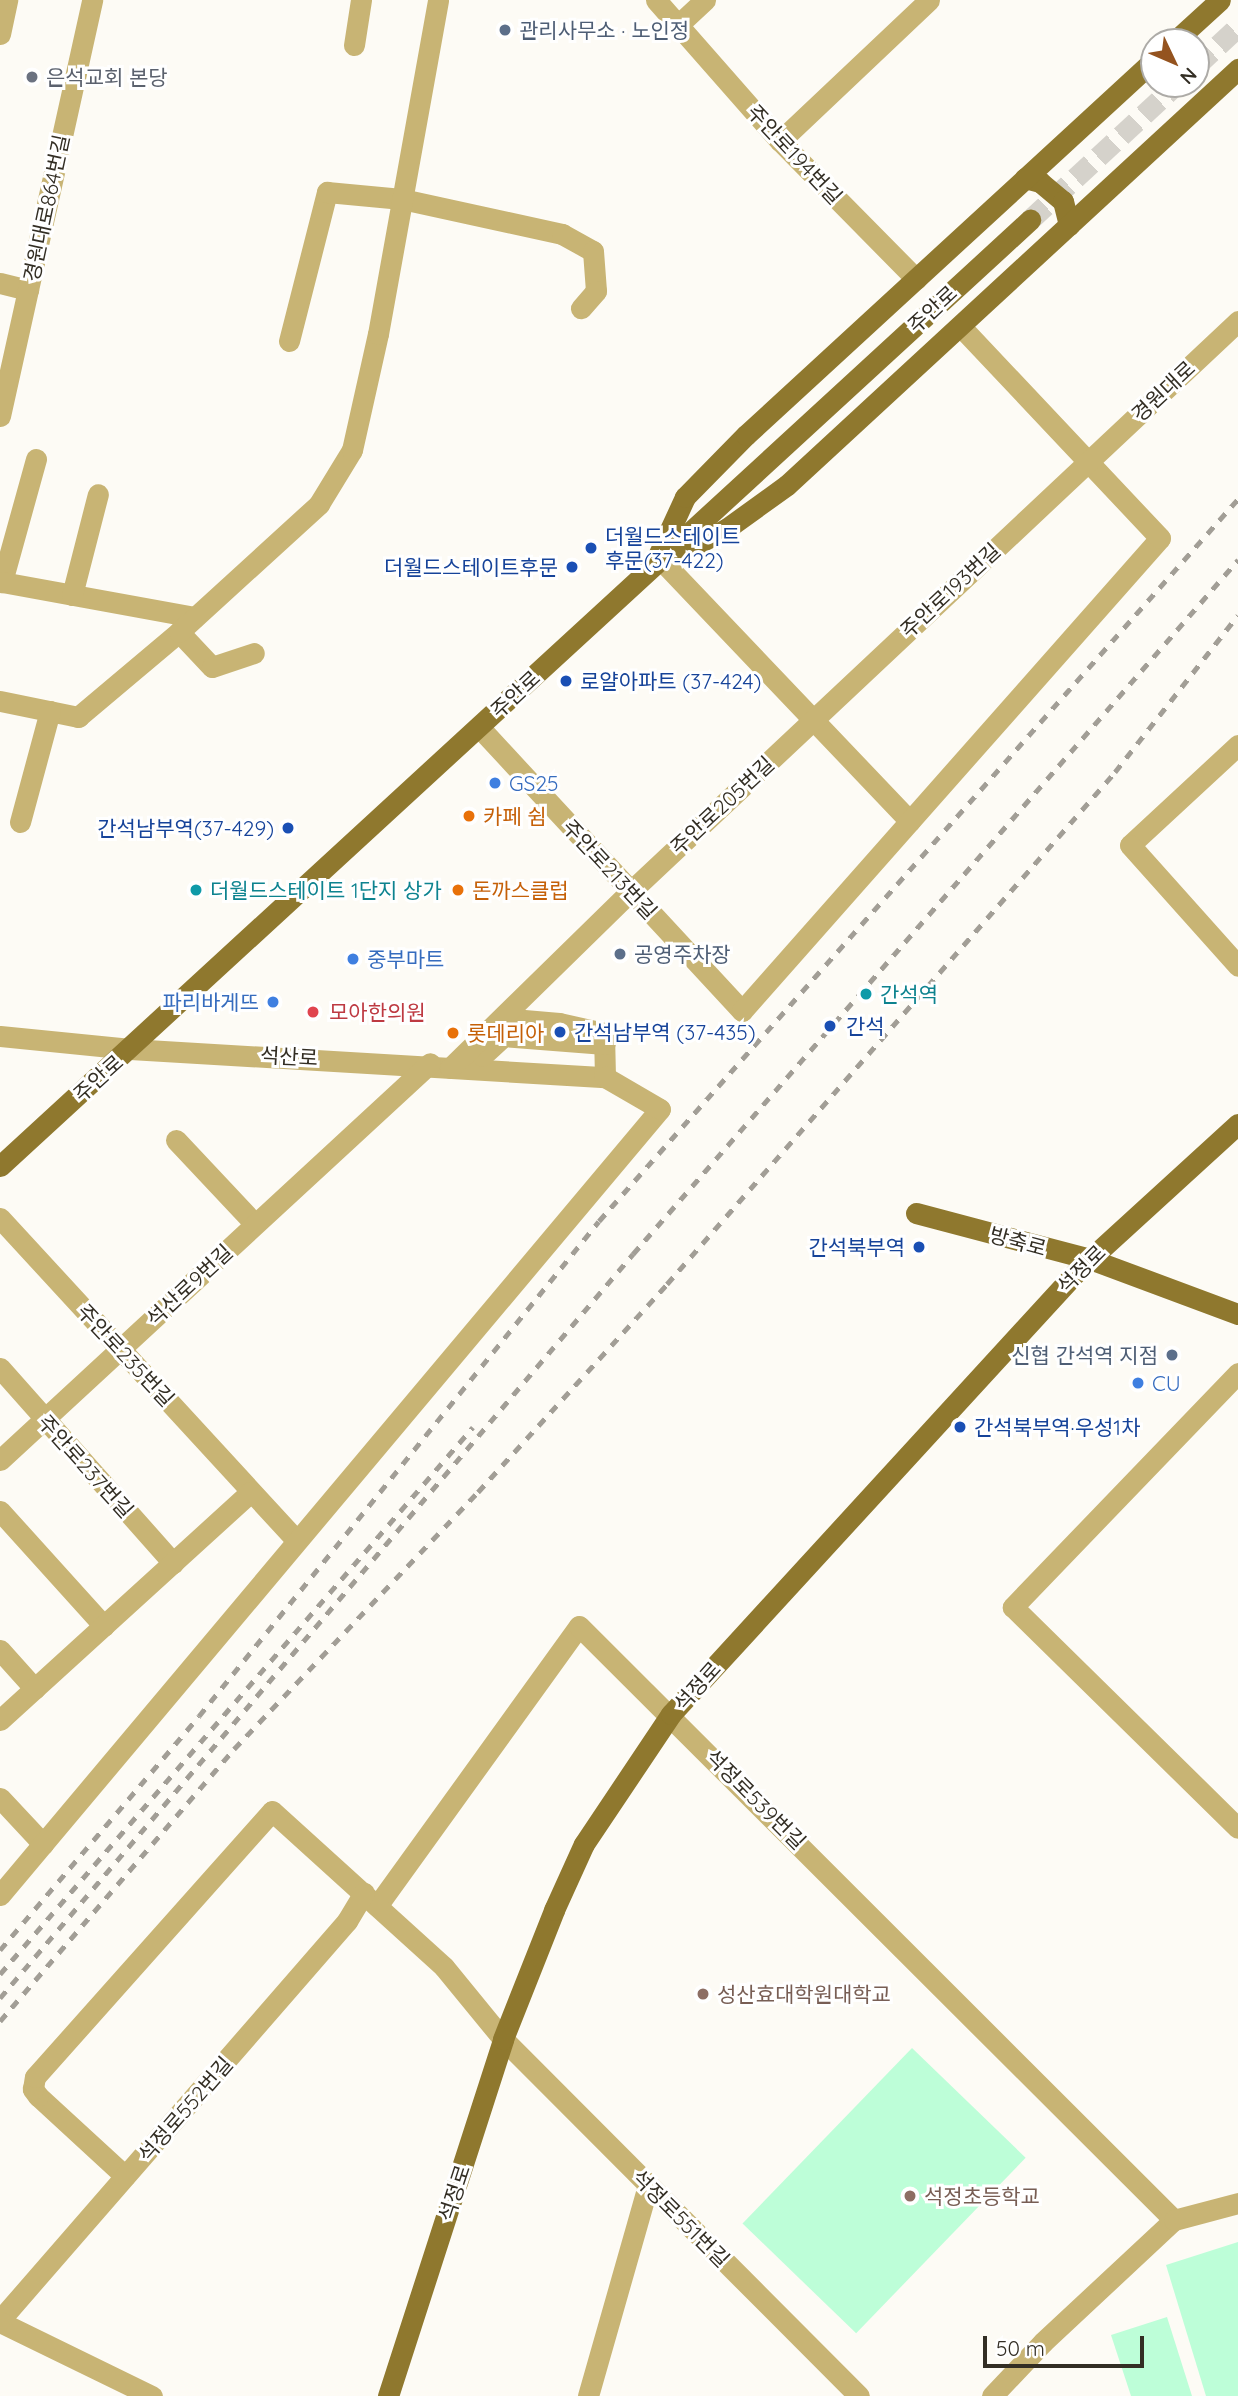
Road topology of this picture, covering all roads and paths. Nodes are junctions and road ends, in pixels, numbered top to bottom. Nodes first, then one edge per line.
1 (7, 0) edge
2 (92, 0) edge
3 (361, 0) edge
4 (438, 0) edge
5 (656, 0) edge
6 (705, 0) edge
7 (929, 0) edge
8 (1220, 0) edge
9 (678, 25) junction
10 (1189, 28) edge
11 (0, 34) edge
12 (354, 45) dead end
13 (1238, 69) edge
14 (1140, 73) edge
15 (780, 141) junction
16 (1025, 178) junction
17 (402, 199) junction
18 (1030, 220) tunnel mouth
19 (1069, 225) junction
20 (916, 279) junction
21 (0, 283) edge
22 (28, 289) junction
23 (581, 308) dead end
24 (1238, 321) edge
25 (960, 326) junction
26 (289, 341) dead end
27 (0, 416) edge
28 (36, 458) dead end
29 (1088, 462) junction
30 (98, 495) dead end
31 (658, 564) junction
32 (72, 595) junction
33 (194, 617) junction
34 (179, 632) junction
35 (254, 653) dead end
36 (0, 701) edge
37 (50, 711) junction
38 (813, 719) junction
39 (479, 727) junction
40 (1238, 745) edge
41 (910, 821) junction
42 (20, 822) dead end
43 (630, 891) junction
44 (1238, 966) edge
45 (0, 1036) edge
46 (130, 1049) junction
47 (449, 1067) junction
48 (605, 1077) junction
49 (1238, 1124) edge
50 (176, 1139) dead end
51 (0, 1166) edge
52 (916, 1213) dead end
53 (0, 1218) edge
54 (255, 1224) junction
55 (1090, 1259) junction
56 (1238, 1314) edge
57 (121, 1350) junction
58 (0, 1368) edge
59 (1238, 1373) edge
60 (45, 1419) junction
61 (0, 1460) edge
62 (251, 1492) junction
63 (0, 1511) edge
64 (296, 1540) junction
65 (173, 1563) junction
66 (104, 1626) junction
67 (0, 1650) edge
68 (35, 1689) junction
69 (671, 1714) junction
70 (0, 1720) edge
71 (0, 1798) edge
72 (1238, 1828) edge
73 (43, 1844) junction
74 (0, 1895) edge
75 (370, 1899) junction
76 (503, 2039) junction
77 (125, 2176) junction
78 (648, 2186) junction
79 (1238, 2203) edge
80 (1174, 2220) junction
81 (0, 2321) edge
82 (152, 2396) edge
83 (388, 2396) edge
84 (588, 2396) edge
85 (859, 2396) edge
86 (992, 2396) edge

1 - 11 street
2 - 22 street, 경원대로864번길
3 - 12 street
4 - 17 street
5 - 9 street, 주안로194번길
6 - 9 street
7 - 15 street
8 - 10 main road
9 - 15 street, 주안로194번길
13 - 19 main road
14 - 16 main road
15 - 20 street, 주안로194번길
16 - 19 main road
16 - 20 main road
17 - 23 street
17 - 26 street
17 - 33 street
18 - 31 main road, 주안로
19 - 25 main road
20 - 31 main road
21 - 22 street
22 - 27 street, 경원대로864번길
24 - 29 street, 경원대로
25 - 29 street
25 - 31 main road
28 - 32 street
29 - 38 street, 주안로193번길
29 - 41 street
30 - 32 street
31 - 38 street
31 - 39 main road, 주안로
32 - 33 street
33 - 34 street
34 - 35 street
34 - 37 street
36 - 37 street
37 - 42 street
38 - 41 street
38 - 43 street, 주안로205번길
39 - 43 street, 주안로213번길
39 - 46 main road, 주안로
40 - 44 street
41 - 43 street, 주안로213번길
43 - 47 street, 주안로205번길
45 - 46 street, 석산로
46 - 47 street, 석산로
46 - 51 main road, 주안로
47 - 48 street, 석산로
47 - 48 street
47 - 54 street, 석산로9번길
48 - 64 street
49 - 55 main road, 석정로
50 - 54 street
52 - 55 main road, 방축로
53 - 57 street, 주안로235번길
54 - 57 street, 석산로9번길
55 - 56 main road, 방축로
55 - 69 main road, 석정로
57 - 60 street, 석산로9번길
57 - 62 street, 주안로235번길
58 - 60 street, 주안로237번길
59 - 72 street
60 - 61 street, 석산로9번길
60 - 65 street, 주안로237번길
62 - 64 street, 주안로235번길
62 - 65 street
63 - 66 street
64 - 73 street
65 - 66 street
66 - 68 street
67 - 68 street
68 - 70 street
69 - 75 street, 석정로539번길
69 - 76 main road, 석정로
69 - 80 street, 석정로539번길
71 - 73 street
73 - 74 street
75 - 76 street
75 - 77 street, 석정로552번길
75 - 77 street
76 - 78 street, 석정로551번길
76 - 83 main road, 석정로
77 - 81 street, 석정로552번길
78 - 84 street
78 - 85 street, 석정로551번길
79 - 80 street
80 - 86 street
81 - 82 street

